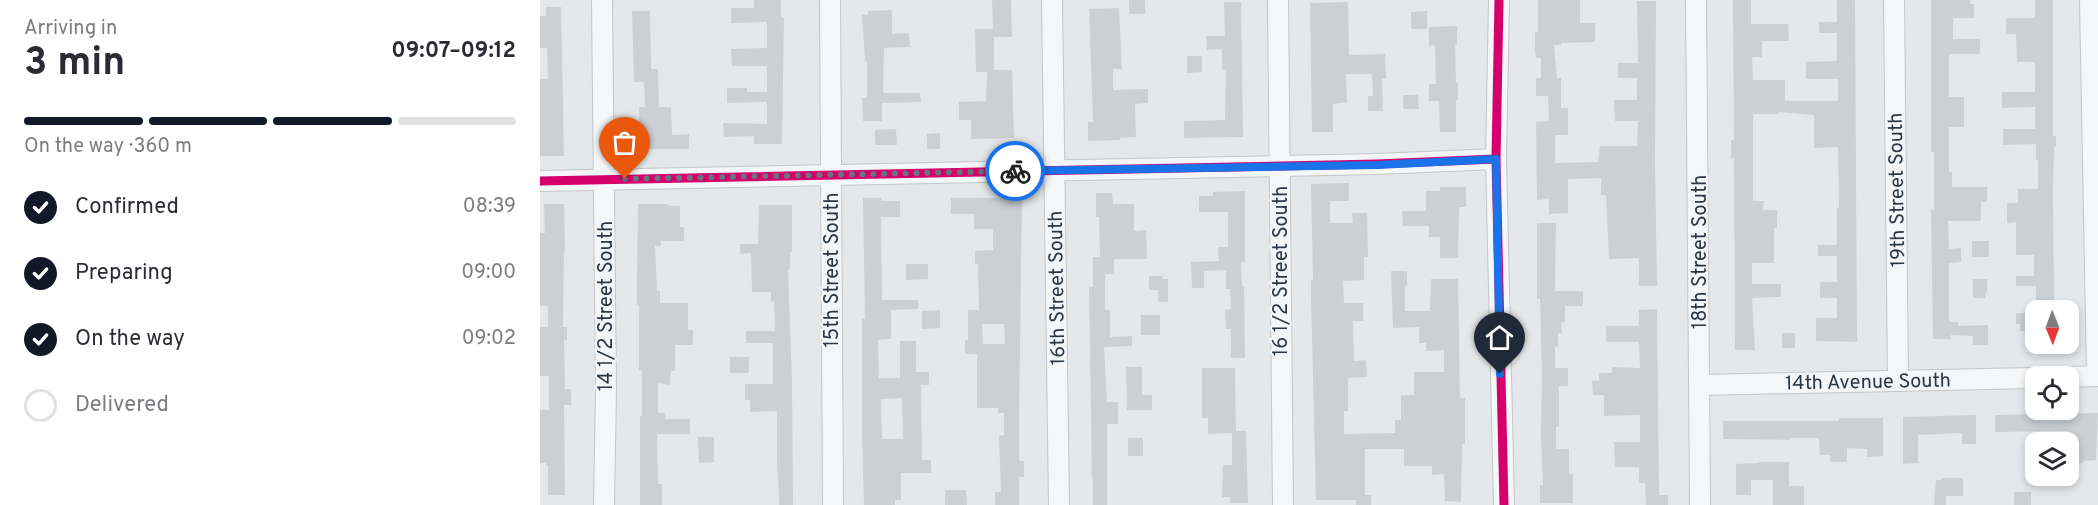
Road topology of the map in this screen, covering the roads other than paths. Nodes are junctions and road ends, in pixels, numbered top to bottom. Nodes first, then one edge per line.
1 (602, 0) edge
2 (830, 0) edge
3 (1052, 0) edge
4 (1278, 0) edge
5 (1499, 0) edge
6 (1696, 0) edge
7 (1894, 0) edge
8 (2090, 0) edge
9 (1496, 159) junction
10 (1279, 166) junction
11 (1054, 170) junction
12 (831, 174) junction
13 (604, 179) junction
14 (540, 181) edge
15 (2097, 376) edge
16 (2079, 377) edge
17 (2025, 378) edge
18 (1898, 381) junction
19 (1700, 385) junction
20 (604, 505) edge
21 (833, 505) edge
22 (1059, 505) edge
23 (1283, 505) edge
24 (1504, 505) edge
25 (1700, 505) edge

1 - 13 street, 14 1/2 Street South
2 - 12 street, 15th Street South
3 - 11 street, 16th Street South
4 - 10 street, 16 1/2 Street South
5 - 9 street
6 - 19 street, 18th Street South
7 - 18 street, 19th Street South
8 - 15 street
9 - 10 street
9 - 24 street
10 - 11 street
10 - 23 street, 16 1/2 Street South
11 - 12 street
11 - 22 street, 16th Street South
12 - 13 street
12 - 21 street, 15th Street South
13 - 14 street
13 - 20 street, 14 1/2 Street South
15 - 16 street
17 - 18 street, 14th Avenue South
18 - 19 street, 14th Avenue South
19 - 25 street, 18th Street South

